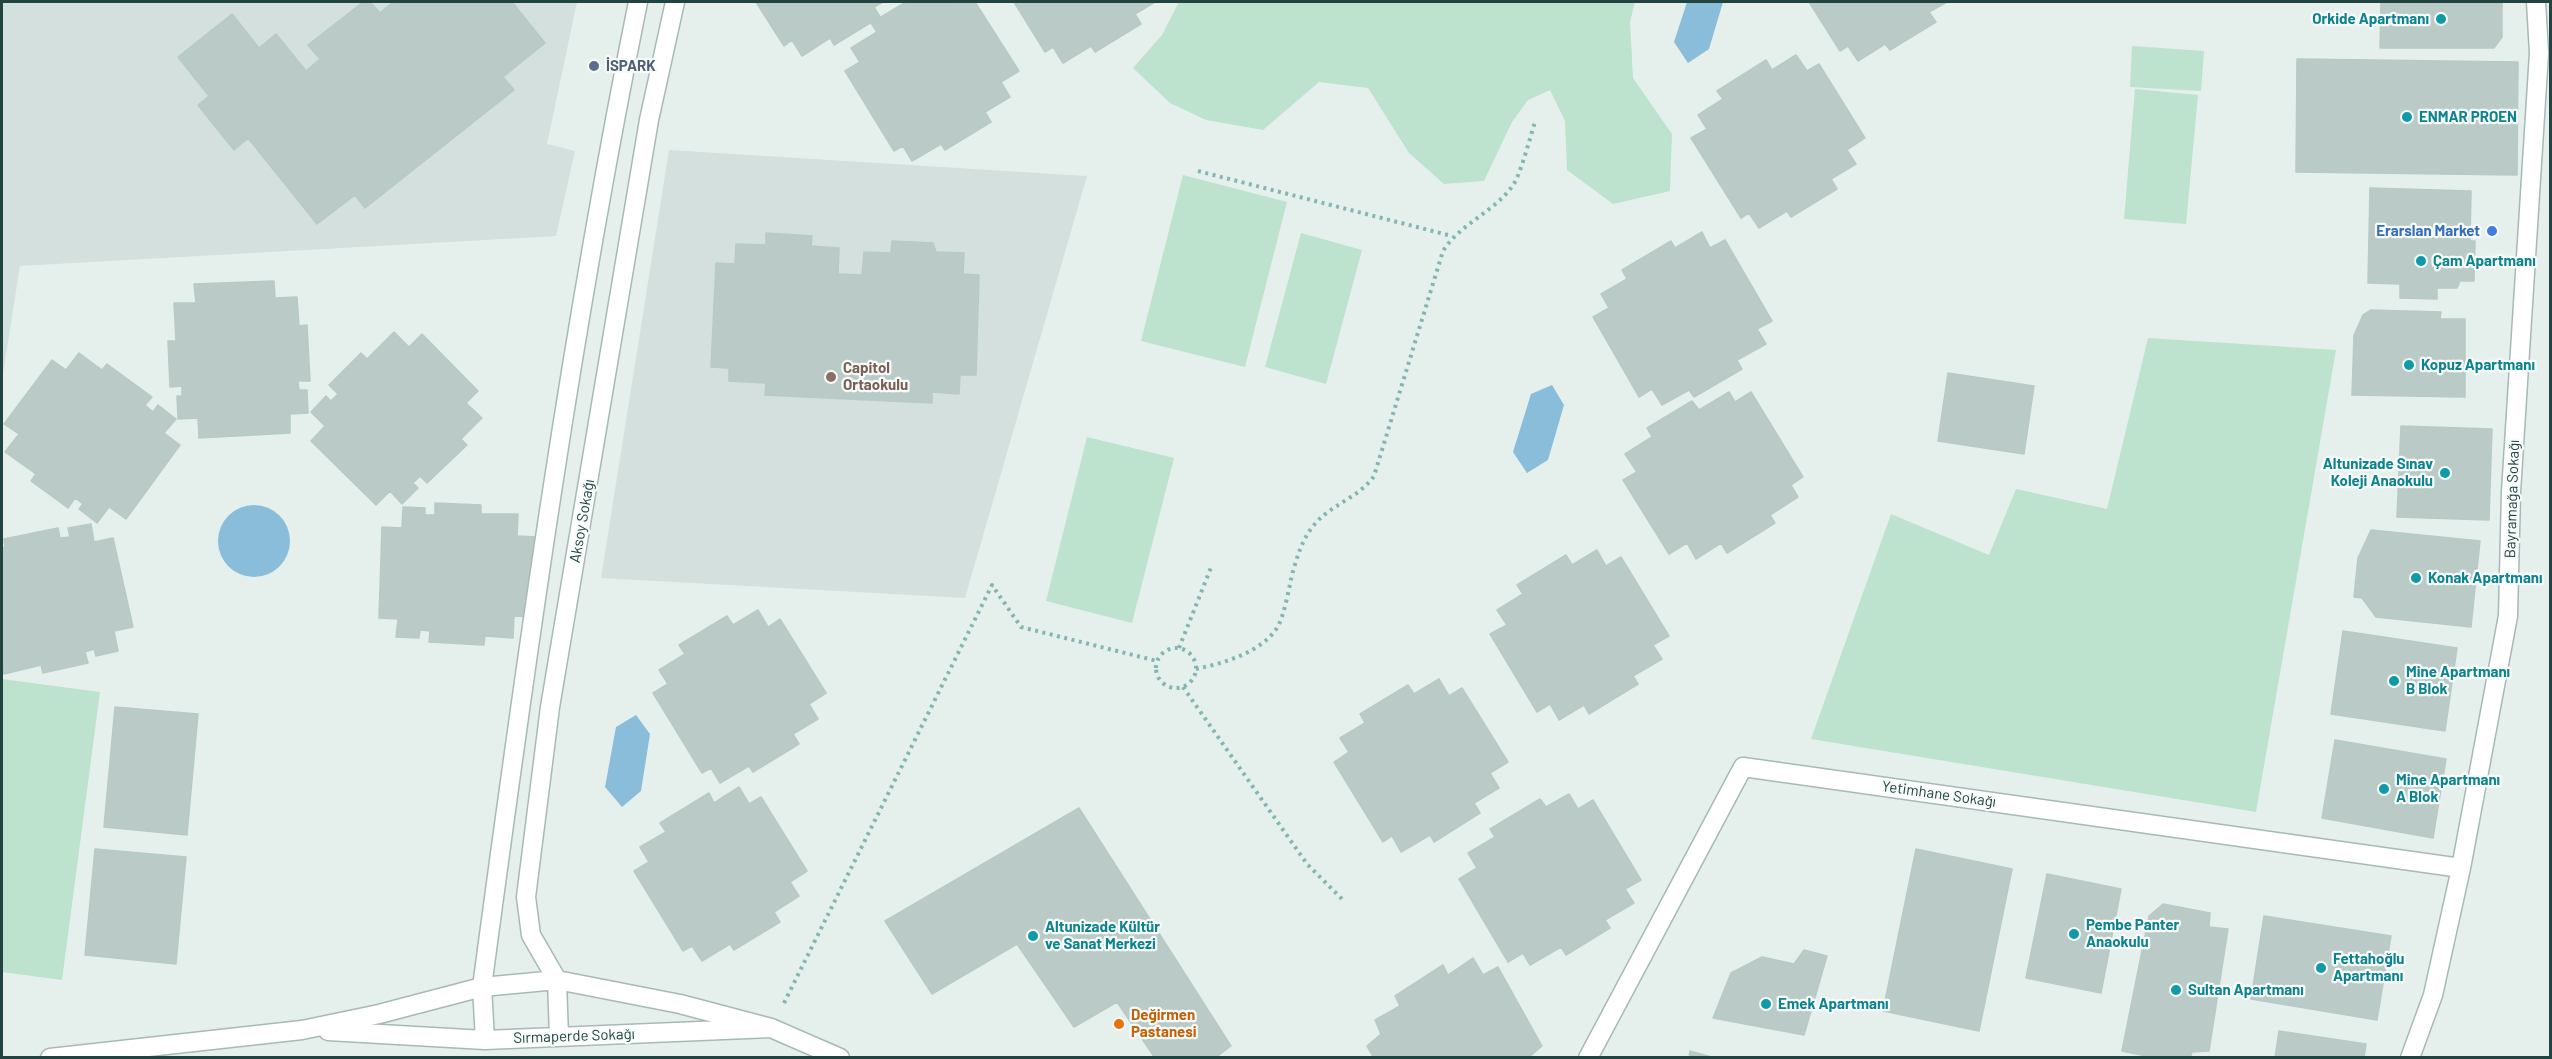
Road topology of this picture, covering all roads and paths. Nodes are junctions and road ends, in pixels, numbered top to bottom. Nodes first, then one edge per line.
1 (638, 2) edge
2 (675, 2) edge
3 (2536, 2) edge
4 (1535, 122) dead end
5 (1197, 171) dead end
6 (1452, 236) junction
7 (1212, 565) dead end
8 (1179, 648) junction
9 (1157, 661) junction
10 (1196, 669) junction
11 (1183, 687) junction
12 (2462, 868) junction
13 (1343, 900) dead end
14 (558, 980) junction
15 (482, 987) junction
16 (771, 1028) junction
17 (302, 1030) junction
18 (559, 1036) junction
19 (485, 1040) junction
20 (50, 1058) edge
21 (840, 1058) edge
22 (1588, 1058) edge
23 (2410, 1058) edge

1 - 15 street
2 - 14 street, Aksoy Sokağı
3 - 12 street, Bayramağa Sokağı
4 - 6 path
5 - 6 path
6 - 10 path
7 - 8 path
8 - 9 path
8 - 10 path
9 - 11 path
9 - 16 path
10 - 11 path
11 - 13 path
12 - 22 street, Yetimhane Sokağı
12 - 23 street, Bayramağa Sokağı
14 - 15 street
14 - 16 street
14 - 18 street, Aksoy Sokağı
15 - 17 street
15 - 19 street
16 - 18 street, Sırmaperde Sokağı
16 - 21 street, Sırmaperde Sokağı
17 - 19 street, Sırmaperde Sokağı
17 - 20 street
18 - 19 street, Sırmaperde Sokağı

